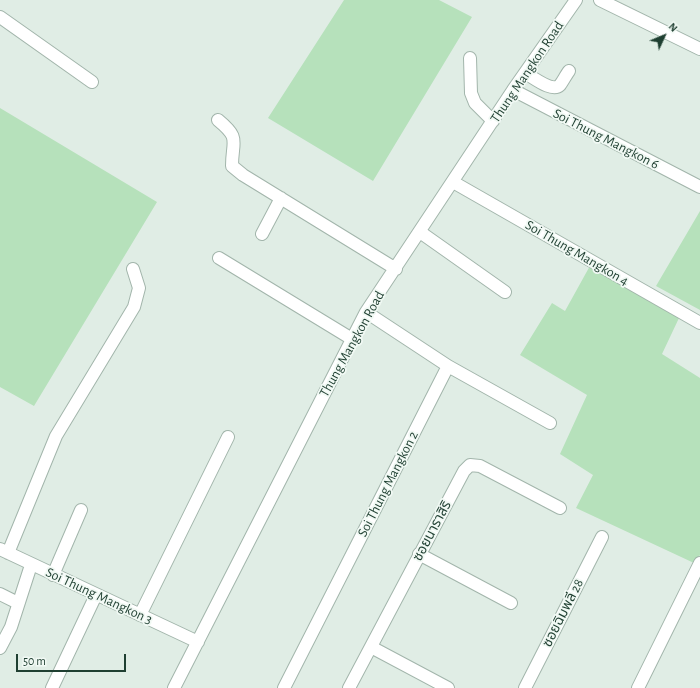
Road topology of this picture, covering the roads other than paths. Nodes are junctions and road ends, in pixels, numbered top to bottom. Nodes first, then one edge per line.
1 (576, 0) edge
2 (600, 0) edge
3 (0, 17) edge
4 (700, 49) edge
5 (470, 58) dead end
6 (569, 71) dead end
7 (525, 73) junction
8 (92, 82) dead end
9 (513, 90) junction
10 (218, 120) dead end
11 (493, 121) junction
12 (453, 182) junction
13 (700, 187) edge
14 (281, 198) junction
15 (420, 232) junction
16 (262, 234) dead end
17 (219, 258) dead end
18 (134, 269) dead end
19 (396, 269) junction
20 (505, 292) dead end
21 (366, 312) junction
22 (700, 323) edge
23 (352, 339) junction
24 (448, 366) junction
25 (550, 423) dead end
26 (228, 437) dead end
27 (560, 508) dead end
28 (81, 510) dead end
29 (602, 537) dead end
30 (4, 551) edge
31 (420, 554) junction
32 (700, 563) edge
33 (31, 565) junction
34 (53, 575) junction
35 (0, 594) edge
36 (96, 595) junction
37 (18, 603) junction
38 (511, 603) dead end
39 (140, 615) junction
40 (198, 642) junction
41 (371, 647) junction
42 (0, 648) edge
43 (52, 688) edge
44 (174, 688) edge
45 (284, 688) edge
46 (349, 688) edge
47 (448, 688) edge
48 (525, 688) edge
49 (638, 688) edge

1 - 7 street, Thung Mangkon Road
2 - 4 street
3 - 8 street
5 - 11 street
6 - 7 street
7 - 9 street, Thung Mangkon Road
9 - 11 street, Thung Mangkon Road
9 - 13 street, Soi Thung Mangkon 6
10 - 14 street
11 - 12 street, Thung Mangkon Road
12 - 15 street, Thung Mangkon Road
12 - 22 street, Soi Thung Mangkon 4
14 - 16 street
14 - 19 street
15 - 19 street, Thung Mangkon Road
15 - 20 street
17 - 23 street
18 - 30 street
19 - 21 street, Thung Mangkon Road
21 - 23 street, Thung Mangkon Road
21 - 24 street
23 - 40 street, Thung Mangkon Road
24 - 25 street
24 - 45 street, Soi Thung Mangkon 2
26 - 39 street
27 - 31 street, ซอยนาราสิริ
28 - 34 street
29 - 48 street, ซอยฉิมพลี 28
30 - 33 street, Soi Thung Mangkon 3
31 - 38 street
31 - 41 street, ซอยนาราสิริ
32 - 49 street
33 - 34 street, Soi Thung Mangkon 3
33 - 37 street
34 - 36 street, Soi Thung Mangkon 3
35 - 37 street
36 - 39 street, Soi Thung Mangkon 3
36 - 43 street
37 - 42 street
39 - 40 street, Soi Thung Mangkon 3
40 - 44 street, Thung Mangkon Road
41 - 46 street, ซอยนาราสิริ
41 - 47 street

